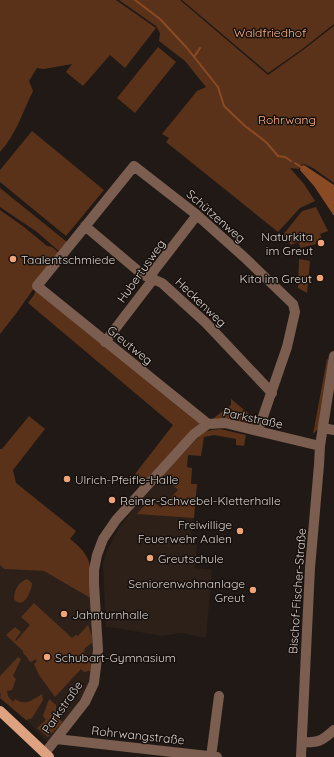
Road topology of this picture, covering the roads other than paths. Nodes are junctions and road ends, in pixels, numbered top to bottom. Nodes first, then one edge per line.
1 (198, 215) junction
2 (85, 226) junction
3 (152, 279) junction
4 (37, 286) joint
5 (105, 342) junction
6 (334, 356) edge
7 (272, 393) junction
8 (208, 424) junction
9 (323, 428) junction
10 (334, 430) edge
11 (258, 431) junction
12 (320, 446) junction
13 (219, 696) dead end
14 (0, 711) edge
15 (333, 735) edge
16 (56, 739) junction
17 (302, 742) junction
18 (47, 755) edge
19 (213, 757) edge
20 (301, 757) edge

1 - 2 street, Schützenweg
1 - 3 street, Hubertusweg
1 - 7 street, Schützenweg
2 - 3 street, Heckenweg
2 - 4 street, Schützenweg
3 - 5 street, Hubertusweg
3 - 7 street, Heckenweg
4 - 5 street, Greutweg
5 - 8 street, Greutweg
6 - 9 street, Bischof-Fischer-Straße
7 - 11 street, Schützenweg
8 - 11 street, Parkstraße
8 - 16 street, Parkstraße
9 - 10 street
9 - 12 street, Bischof-Fischer-Straße
11 - 12 street, Parkstraße
12 - 17 street, Bischof-Fischer-Straße
13 - 19 street
14 - 18 main road
15 - 17 street
16 - 18 street, Parkstraße
16 - 19 street, Rohrwangstraße
17 - 20 street, Bischof-Fischer-Straße

